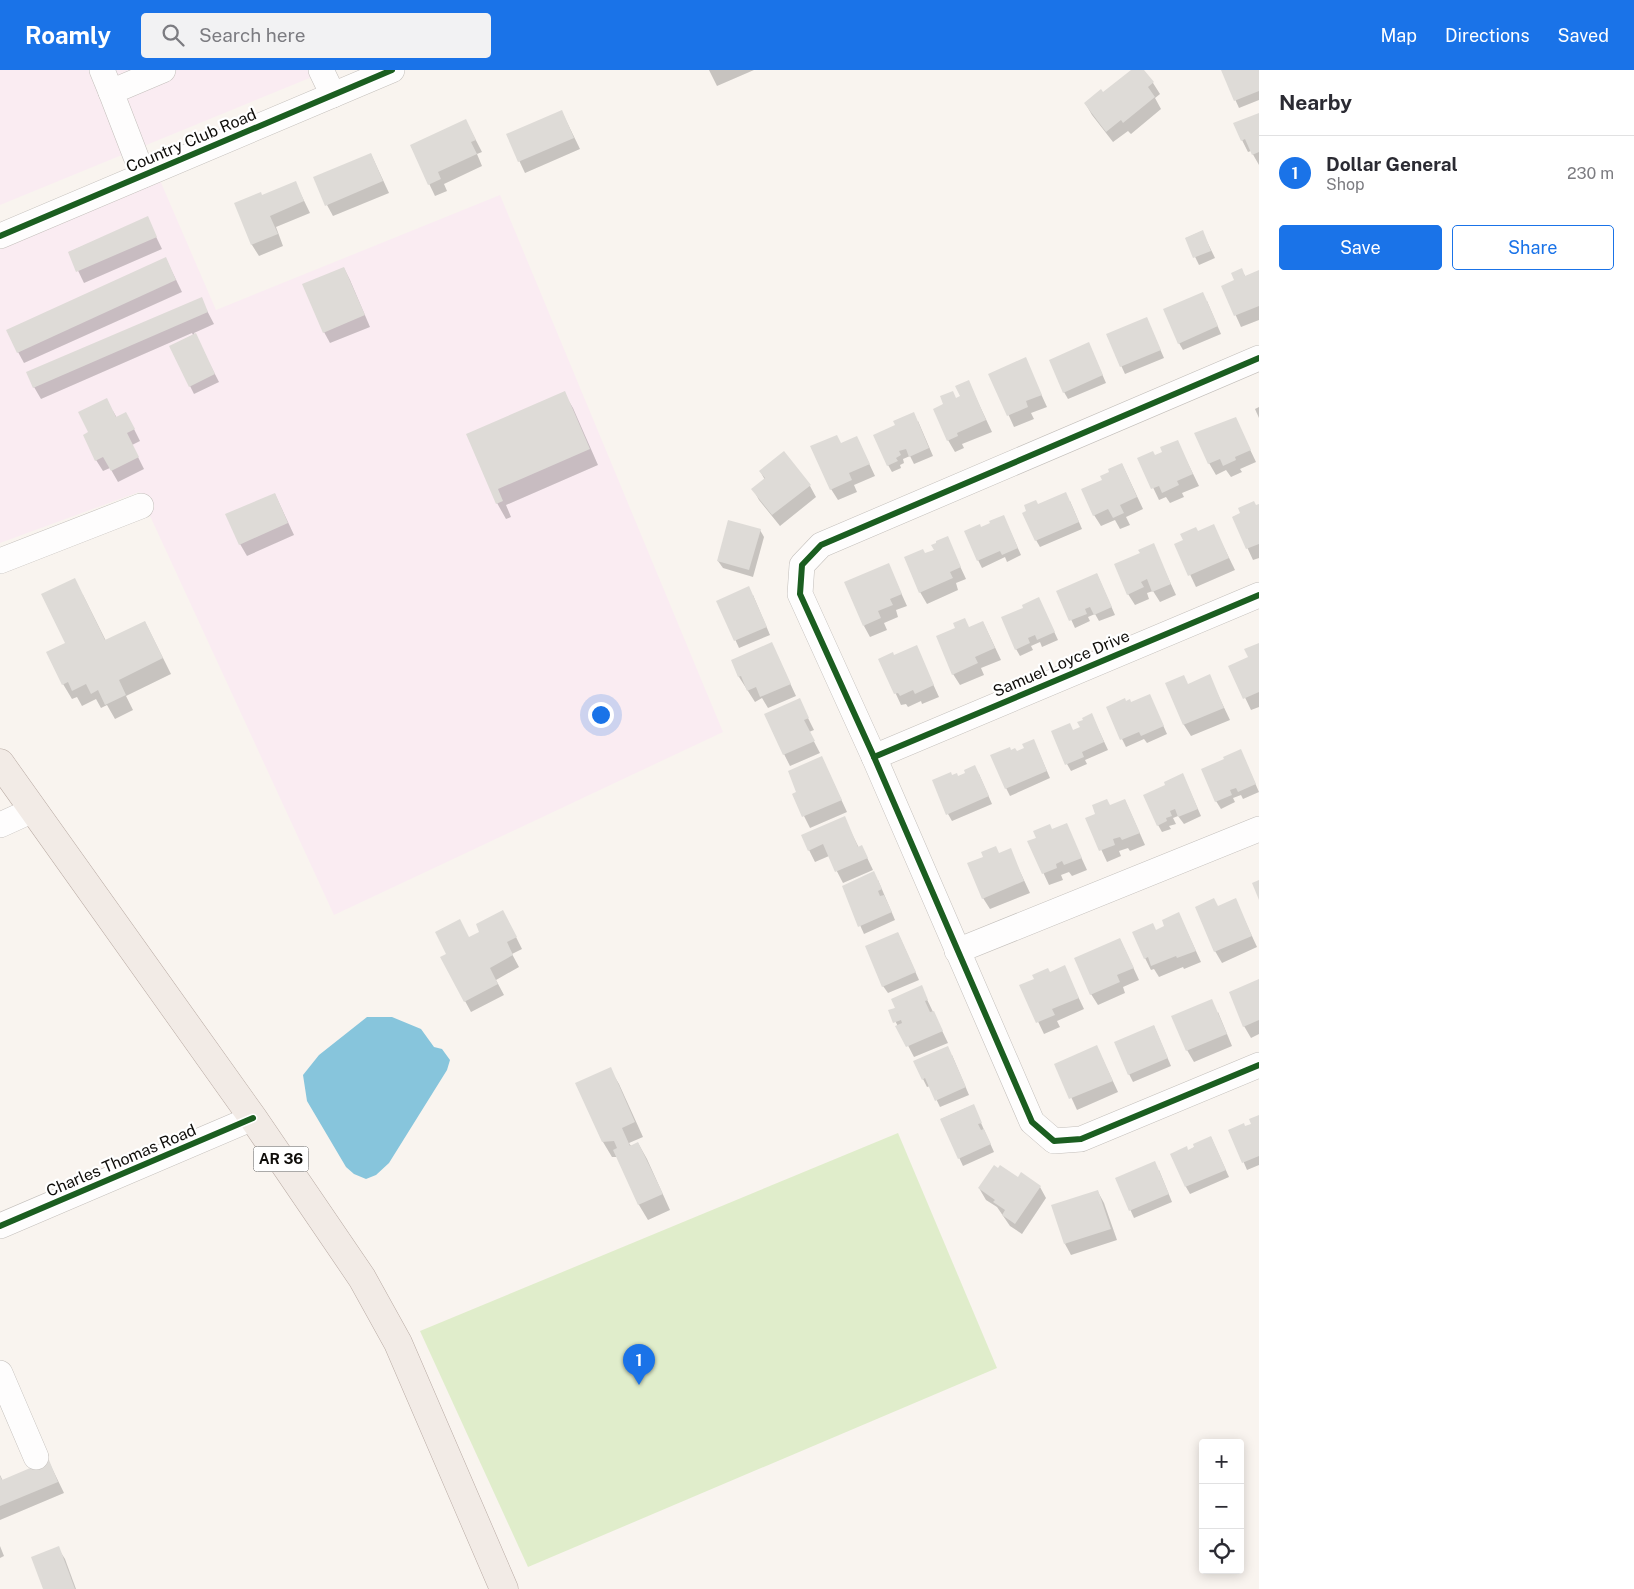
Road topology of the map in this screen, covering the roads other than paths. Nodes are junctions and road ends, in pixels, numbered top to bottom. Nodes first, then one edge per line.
1 (163, 70) edge
2 (321, 70) edge
3 (392, 70) edge
4 (107, 81) edge
5 (332, 95) junction
6 (144, 175) junction
7 (0, 236) edge
8 (1259, 358) edge
9 (140, 506) dead end
10 (0, 561) edge
11 (1259, 595) edge
12 (874, 757) junction
13 (0, 762) edge
14 (33, 810) junction
15 (0, 825) edge
16 (1259, 829) edge
17 (957, 951) junction
18 (1259, 1065) edge
19 (253, 1118) junction
20 (0, 1226) edge
21 (0, 1373) edge
22 (36, 1458) dead end
23 (504, 1589) edge

1 - 4 street
2 - 5 street
3 - 5 street, Country Club Road
4 - 6 street
5 - 6 street, Country Club Road
6 - 7 street, Country Club Road
8 - 12 street
9 - 10 street
11 - 12 street, Samuel Loyce Drive
12 - 17 street
13 - 14 main road, AR 36
14 - 15 street
14 - 19 main road, AR 36
16 - 17 street
17 - 18 street
19 - 20 street, Charles Thomas Road
19 - 23 main road, AR 36
21 - 22 street

